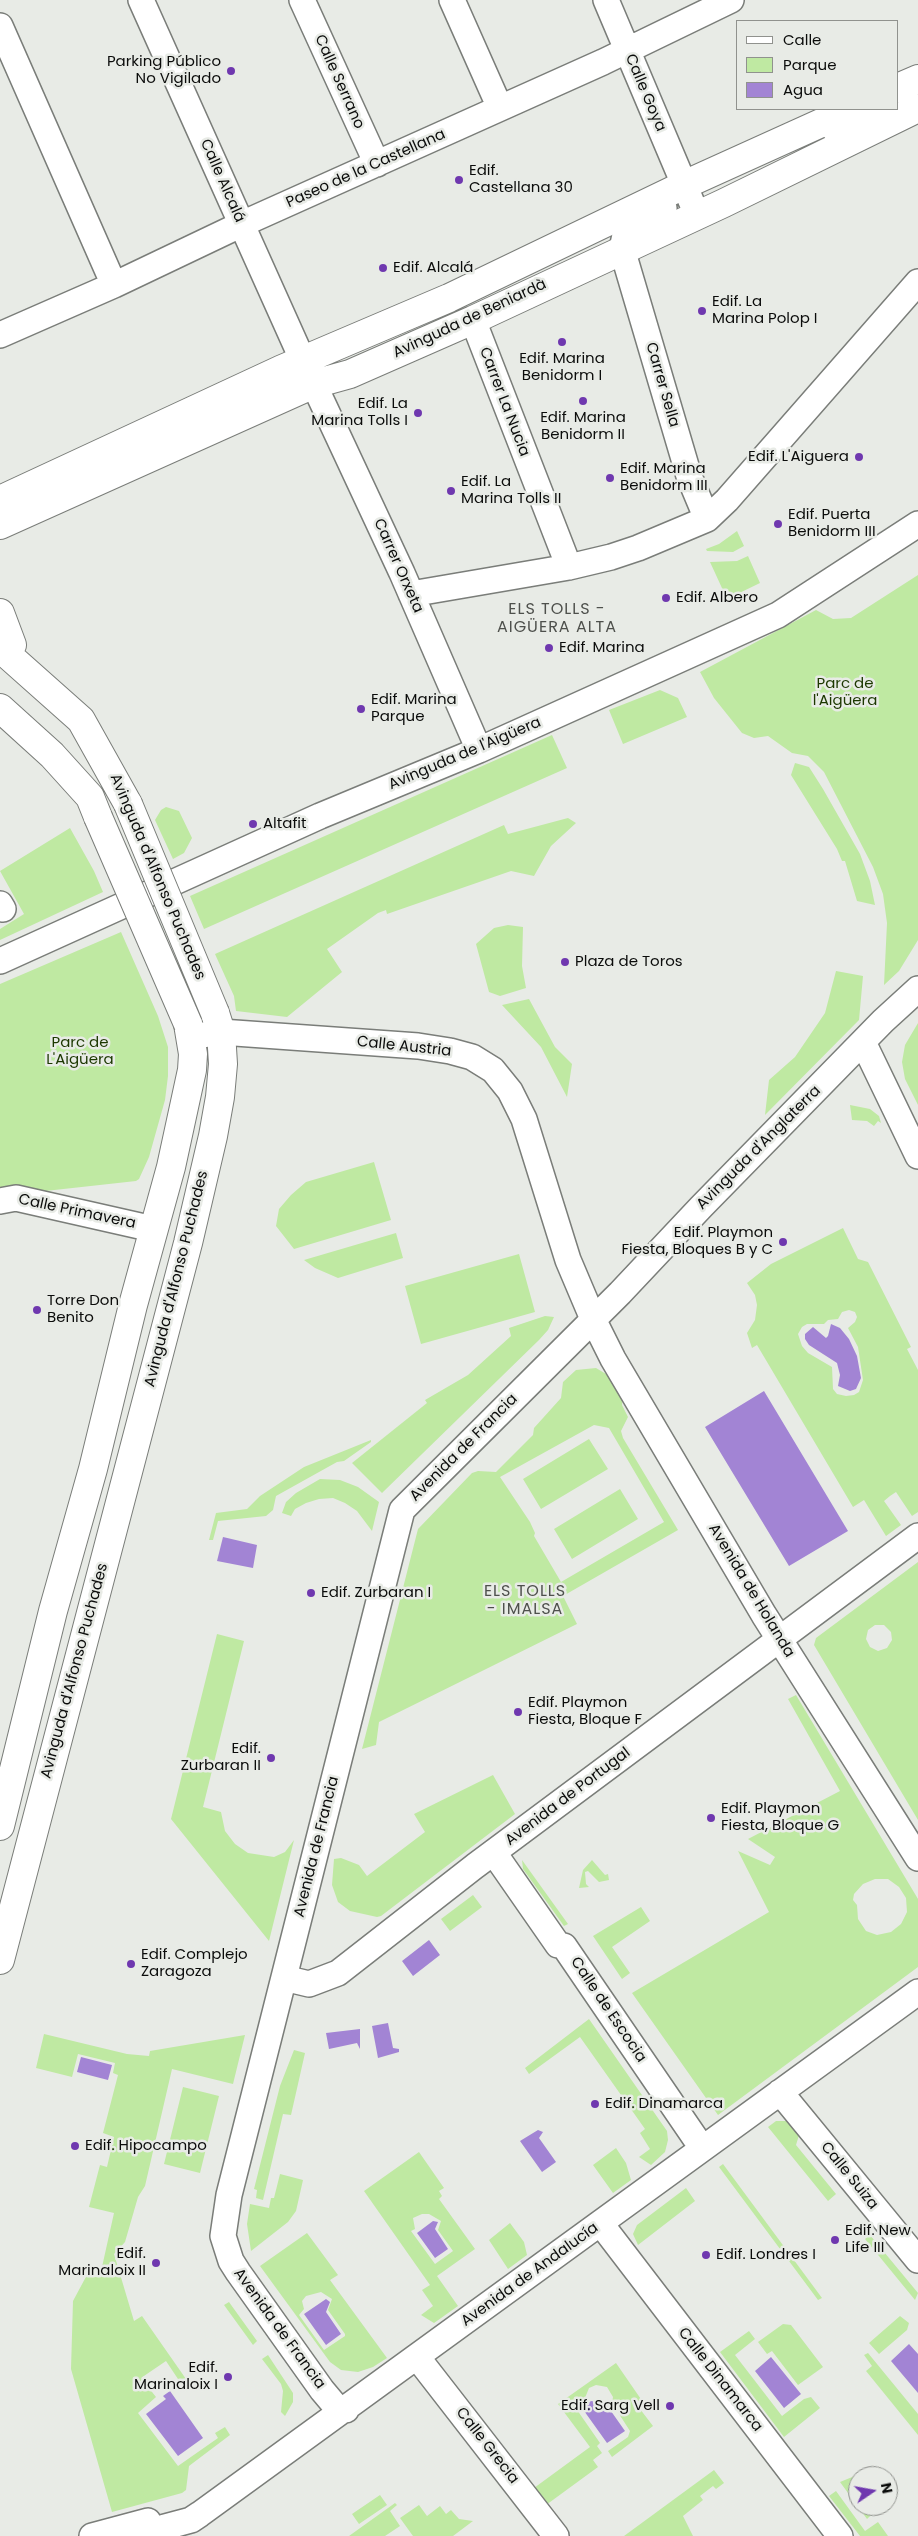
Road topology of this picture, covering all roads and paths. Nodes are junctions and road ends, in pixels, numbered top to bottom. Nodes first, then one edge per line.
1 (141, 0) edge
2 (302, 0) edge
3 (452, 0) edge
4 (606, 0) edge
5 (731, 0) edge
6 (0, 26) edge
7 (627, 50) junction
8 (918, 79) edge
9 (898, 88) edge
10 (898, 93) edge
11 (500, 108) junction
12 (918, 108) edge
13 (850, 110) edge
14 (872, 110) edge
15 (377, 164) junction
16 (690, 199) junction
17 (242, 224) junction
18 (622, 250) junction
19 (918, 282) edge
20 (114, 285) junction
21 (473, 320) junction
22 (0, 335) edge
23 (308, 373) junction
24 (4, 518) edge
25 (707, 518) junction
26 (918, 524) edge
27 (569, 567) junction
28 (412, 594) junction
29 (0, 613) edge
30 (4, 640) edge
31 (0, 708) edge
32 (479, 750) junction
33 (0, 961) edge
34 (918, 989) edge
35 (218, 1023) junction
36 (190, 1031) junction
37 (863, 1042) junction
38 (918, 1156) edge
39 (0, 1201) edge
40 (154, 1229) junction
41 (175, 1288) junction
42 (592, 1319) junction
43 (918, 1536) edge
44 (779, 1639) junction
45 (0, 1826) edge
46 (494, 1853) junction
47 (918, 1858) edge
48 (0, 1960) edge
49 (284, 1978) junction
50 (918, 1992) edge
51 (780, 2092) junction
52 (702, 2148) junction
53 (601, 2224) junction
54 (918, 2260) edge
55 (417, 2357) junction
56 (322, 2390) junction
57 (346, 2410) junction
58 (92, 2536) edge
59 (132, 2536) edge
60 (556, 2536) edge
61 (840, 2536) edge

1 - 17 street, Calle Alcalá
2 - 15 street, Calle Serrano
3 - 11 street
4 - 7 street, Calle Goya
5 - 7 street, Paseo de la Castellana
6 - 20 street
7 - 11 street, Paseo de la Castellana
7 - 16 street, Calle Goya
8 - 9 main road
8 - 10 street
11 - 15 street, Paseo de la Castellana
12 - 16 main road, Avinguda de Beniardà
13 - 16 main road, Avinguda de Beniardà
14 - 16 street
15 - 17 street, Paseo de la Castellana
16 - 18 main road, Avinguda de Beniardà
16 - 23 main road, Avinguda de Beniardà
17 - 20 street, Paseo de la Castellana
17 - 23 street, Calle Alcalá
18 - 21 main road, Avinguda de Beniardà
18 - 25 street, Carrer Sella
19 - 25 street
20 - 22 street, Paseo de la Castellana
21 - 23 main road, Avinguda de Beniardà
21 - 27 street, Carrer La Nucia
23 - 24 main road, Avinguda de Beniardà
23 - 28 street, Carrer Orxeta
25 - 27 street
26 - 32 street, Avinguda de l'Aigüera
27 - 28 street
28 - 32 street, Carrer Orxeta
29 - 30 main road, Avinguda d'Alfonso Puchades
30 - 35 main road, Avinguda d'Alfonso Puchades, bridge
31 - 36 main road, Avinguda d'Alfonso Puchades, bridge
32 - 33 street, Avinguda de l'Aigüera
34 - 37 street, Avinguda d'Anglaterra
35 - 36 street, Calle Austria
35 - 41 main road, Avinguda d'Alfonso Puchades
35 - 42 street, Calle Austria
36 - 40 main road, Avinguda d'Alfonso Puchades
37 - 38 street
37 - 42 street, Avinguda d'Anglaterra
39 - 40 street, Calle Primavera
40 - 41 main road
40 - 45 main road, Avinguda d'Alfonso Puchades
41 - 48 main road, Avinguda d'Alfonso Puchades
42 - 44 street, Avenida de Holanda
42 - 49 street, Avenida de Francia
43 - 44 street, Avenida de Portugal
44 - 46 street, Avenida de Portugal
44 - 47 street, Avenida de Holanda
46 - 49 street, Avenida de Portugal
46 - 52 street, Calle de Escocia
49 - 56 street, Avenida de Francia
50 - 51 street, Avenida de Andalucía
51 - 52 street, Avenida de Andalucía
51 - 54 street, Calle Suiza
52 - 53 street, Avenida de Andalucía
53 - 55 street, Avenida de Andalucía
53 - 61 street, Calle Dinamarca
55 - 57 street, Avenida de Andalucía
55 - 60 street, Calle Grecia
56 - 57 street, Avenida de Francia
56 - 58 street
57 - 59 street, Avenida de Andalucía

